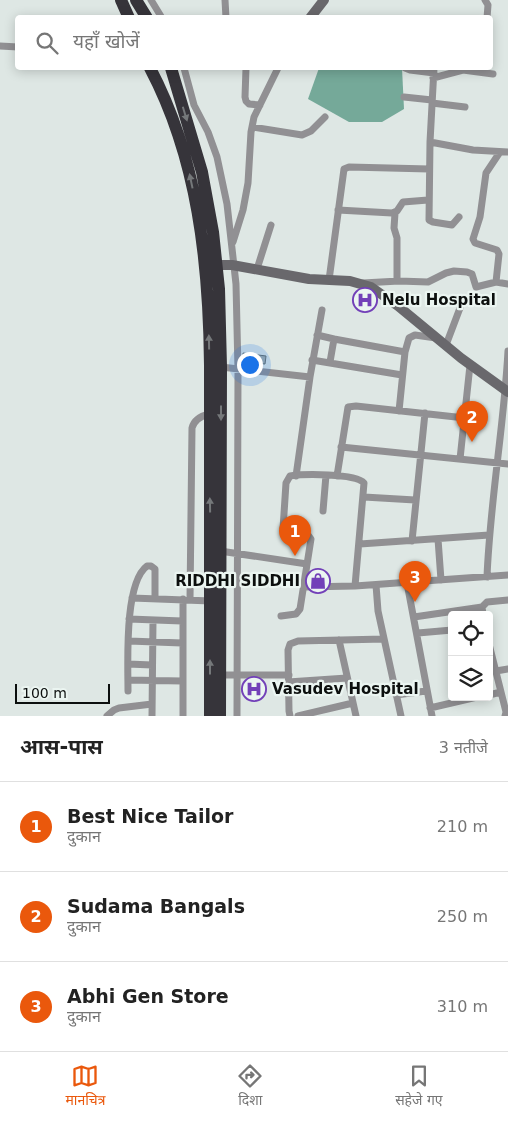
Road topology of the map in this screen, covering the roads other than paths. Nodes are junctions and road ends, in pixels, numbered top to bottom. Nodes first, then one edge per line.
1 (121, 0) edge
2 (136, 0) edge
3 (151, 0) edge
4 (225, 0) edge
5 (324, 0) edge
6 (485, 0) edge
7 (128, 15) edge
8 (145, 15) edge
9 (160, 15) edge
10 (226, 15) edge
11 (312, 15) edge
12 (487, 15) edge
13 (0, 46) edge
14 (15, 47) edge
15 (151, 70) edge
16 (172, 70) edge
17 (185, 70) edge
18 (246, 70) edge
19 (277, 70) edge
20 (410, 70) edge
21 (434, 73) edge
22 (492, 74) dead end
23 (404, 97) dead end
24 (432, 101) junction
25 (260, 105) junction
26 (465, 107) dead end
27 (325, 117) dead end
28 (252, 127) junction
29 (430, 142) junction
30 (500, 152) junction
31 (508, 152) edge
32 (429, 169) junction
33 (428, 200) junction
34 (338, 210) junction
35 (395, 213) junction
36 (459, 217) dead end
37 (271, 225) dead end
38 (232, 245) junction
39 (217, 265) junction
40 (234, 265) junction
41 (257, 270) junction
42 (329, 280) junction
43 (397, 281) junction
44 (496, 282) junction
45 (360, 284) junction
46 (508, 284) edge
47 (464, 300) dead end
48 (322, 310) dead end
49 (317, 335) junction
50 (438, 338) junction
51 (334, 339) junction
52 (446, 345) junction
53 (508, 351) edge
54 (405, 352) junction
55 (312, 360) junction
56 (330, 362) junction
57 (470, 364) junction
58 (221, 367) junction
59 (238, 370) junction
60 (402, 375) junction
61 (310, 377) junction
62 (507, 392) edge
63 (399, 411) junction
64 (425, 413) junction
65 (203, 417) junction
66 (465, 418) junction
67 (341, 447) junction
68 (420, 455) junction
69 (460, 460) junction
70 (496, 463) junction
71 (508, 464) edge
72 (326, 475) junction
73 (296, 476) junction
74 (337, 476) junction
75 (364, 497) junction
76 (416, 500) junction
77 (323, 511) dead end
78 (489, 535) junction
79 (438, 539) junction
80 (412, 541) junction
81 (360, 544) junction
82 (220, 552) junction
83 (237, 553) junction
84 (308, 564) junction
85 (508, 575) edge
86 (487, 577) junction
87 (441, 580) junction
88 (407, 583) junction
89 (376, 585) junction
90 (355, 586) junction
91 (304, 587) junction
92 (132, 598) junction
93 (154, 599) junction
94 (188, 600) junction
95 (508, 600) edge
96 (207, 601) junction
97 (482, 611) edge
98 (448, 614) edge
99 (281, 616) dead end
100 (414, 617) junction
101 (129, 619) junction
102 (153, 620) junction
103 (182, 621) junction
104 (448, 630) edge
105 (418, 634) junction
106 (384, 639) junction
107 (339, 640) junction
108 (129, 641) junction
109 (152, 642) junction
110 (182, 643) junction
111 (492, 656) edge
112 (128, 664) junction
113 (152, 665) junction
114 (508, 668) edge
115 (496, 671) junction
116 (238, 674) junction
117 (220, 675) junction
118 (288, 678) junction
119 (348, 678) junction
120 (128, 680) junction
121 (152, 681) junction
122 (182, 681) junction
123 (426, 690) junction
124 (128, 691) dead end
125 (501, 692) junction
126 (493, 694) edge
127 (396, 695) junction
128 (460, 701) edge
129 (353, 703) junction
130 (152, 704) junction
131 (430, 708) junction
132 (108, 716) edge
133 (152, 716) edge
134 (183, 716) edge
135 (210, 716) edge
136 (220, 716) edge
137 (237, 716) edge
138 (290, 716) edge
139 (298, 716) edge
140 (356, 716) edge
141 (401, 716) edge
142 (432, 716) edge
143 (505, 716) edge

1 - 7 highway
2 - 8 highway
3 - 9 street
4 - 10 street
5 - 11 street
6 - 12 street
13 - 14 street
65 -> 15 highway
16 -> 39 highway
17 - 38 street
18 - 25 street
19 - 25 street
20 - 21 street
21 - 22 street
21 - 24 street
23 - 24 street
24 - 26 street
24 - 29 street
25 - 28 street
27 - 28 street
28 - 38 street
29 - 30 street
29 - 32 street
30 - 31 street
30 - 44 street
32 - 33 street
32 - 34 street
33 - 35 street
33 - 36 street
34 - 35 street
34 - 42 street
35 - 43 street
37 - 41 street
38 - 40 street
39 - 40 street
39 - 58 highway
40 - 41 street
40 - 59 street
41 - 42 street
42 - 45 street
43 - 44 street
43 - 45 street
44 - 46 street
45 - 50 street
47 - 52 street
48 - 49 street
49 - 51 street
49 - 55 street
50 - 52 street
50 - 54 street
51 - 54 street
51 - 56 street
52 - 57 street
53 - 62 street
54 - 60 street
55 - 56 street
55 - 61 street
56 - 60 street
57 - 62 street
57 - 66 street
58 - 59 street
58 -> 82 highway
59 - 61 street
59 - 83 street
60 - 63 street
61 - 73 street
62 - 70 street
63 - 64 street
63 - 67 street
64 - 66 street
64 - 68 street
65 - 94 street
96 -> 65 highway
66 - 69 street
67 - 68 street
67 - 74 street
68 - 69 street
68 - 76 street
69 - 70 street
70 - 71 street
70 - 78 street
72 - 73 street
72 - 74 street
72 - 77 street
73 - 84 street
74 - 75 street
75 - 76 street
75 - 81 street
76 - 80 street
78 - 79 street
78 - 86 street
79 - 80 street
79 - 87 street
80 - 81 street
81 - 90 street
82 - 83 street
82 - 117 highway
83 - 84 street
83 - 116 street
84 - 91 street
85 - 86 street
86 - 87 street
87 - 88 street
88 - 89 street
88 - 100 street
89 - 90 street
89 - 106 street
90 - 91 street
91 - 99 street
92 - 93 street
92 - 93 street
92 - 101 street
93 - 94 street
94 - 96 street
94 - 103 street
95 - 97 street
135 -> 96 highway
98 - 100 street
100 - 105 street
101 - 102 street
101 - 108 street
102 - 103 street
102 - 109 street
103 - 110 street
104 - 105 street
105 - 123 street
106 - 107 street
106 - 127 street
107 - 118 street
107 - 119 street
108 - 109 street
108 - 112 street
109 - 110 street
109 - 113 street
110 - 122 street
111 - 115 street
112 - 113 street
112 - 120 street
113 - 121 street
114 - 115 street
115 - 125 street
116 - 117 street
116 - 118 street
116 - 137 street
117 - 136 highway
118 - 119 street
118 - 138 street
119 - 129 street
120 - 121 street
120 - 124 street
121 - 122 street
121 - 130 street
122 - 134 street
123 - 127 street
123 - 131 street
125 - 126 street
125 - 143 street
127 - 141 street
128 - 131 street
129 - 139 street
129 - 140 street
130 - 132 street
130 - 133 street
131 - 142 street

